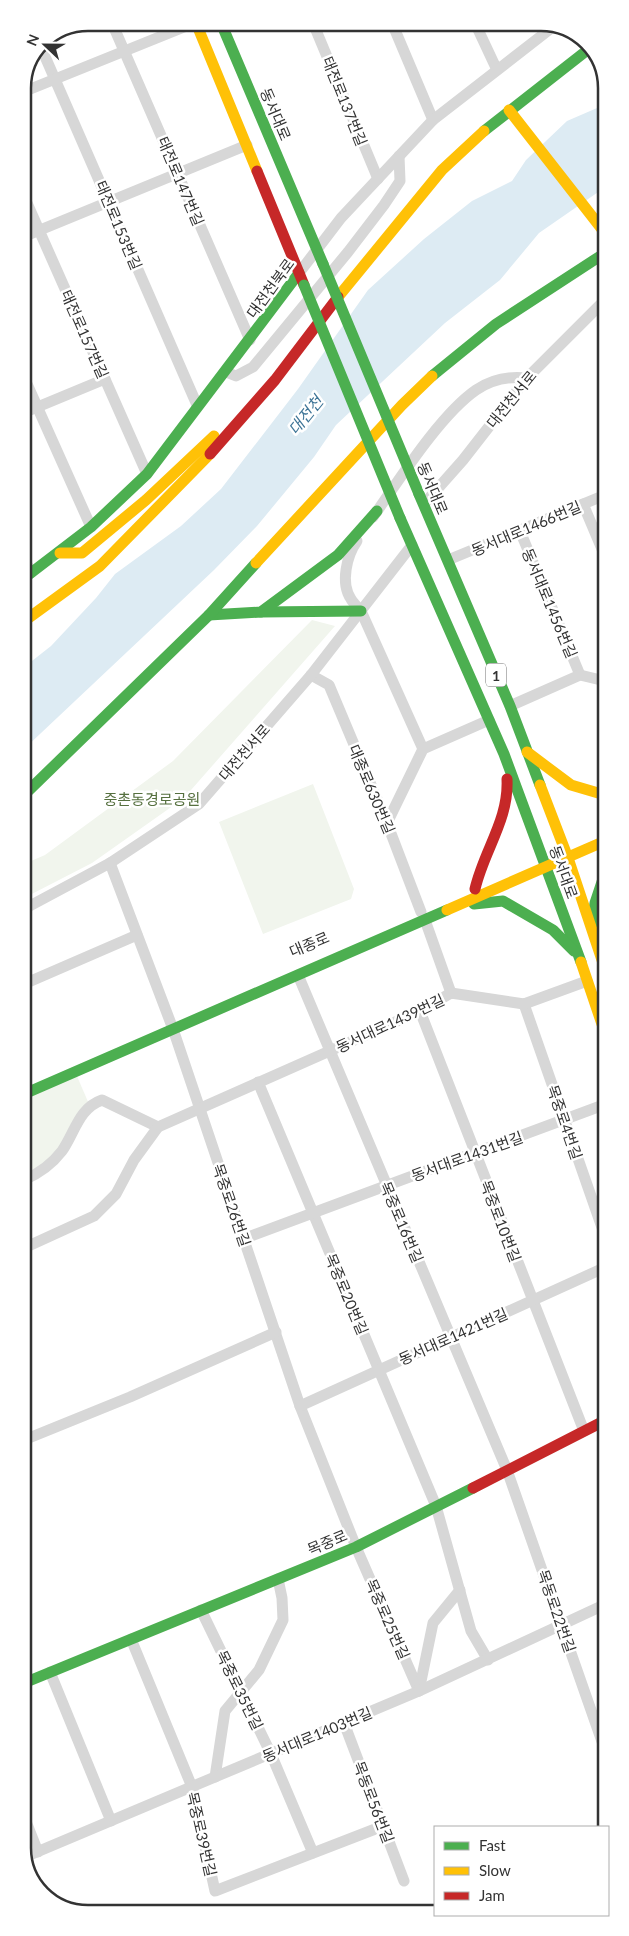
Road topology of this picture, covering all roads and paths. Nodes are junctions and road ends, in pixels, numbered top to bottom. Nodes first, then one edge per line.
1 (116, 31) edge
2 (174, 31) edge
3 (199, 31) edge
4 (225, 31) edge
5 (316, 31) edge
6 (395, 31) edge
7 (479, 31) edge
8 (547, 31) edge
9 (125, 52) junction
10 (585, 52) edge
11 (44, 53) edge
12 (497, 70) junction
13 (56, 80) junction
14 (31, 89) edge
15 (510, 110) junction
16 (433, 120) junction
17 (247, 145) junction
18 (400, 156) junction
19 (178, 174) junction
20 (378, 179) junction
21 (109, 202) junction
22 (31, 212) edge
23 (598, 225) edge
24 (39, 231) junction
25 (31, 234) edge
26 (317, 250) junction
27 (598, 257) edge
28 (299, 273) junction
29 (598, 307) edge
30 (250, 340) junction
31 (226, 372) junction
32 (527, 378) junction
33 (105, 379) junction
34 (275, 380) junction
35 (31, 394) edge
36 (197, 405) junction
37 (37, 407) junction
38 (31, 410) edge
39 (146, 474) junction
40 (598, 498) edge
41 (421, 499) junction
42 (582, 504) junction
43 (377, 511) junction
44 (91, 528) junction
45 (520, 531) junction
46 (598, 540) edge
47 (412, 545) junction
48 (60, 553) junction
49 (448, 560) junction
50 (31, 573) edge
51 (361, 611) junction
52 (261, 612) junction
53 (209, 615) junction
54 (31, 616) edge
55 (311, 675) junction
56 (580, 675) junction
57 (598, 679) edge
58 (510, 706) junction
59 (489, 720) junction
60 (423, 749) junction
61 (527, 752) junction
62 (504, 753) junction
63 (31, 789) edge
64 (598, 793) edge
65 (387, 824) junction
66 (598, 836) edge
67 (598, 843) edge
68 (566, 854) junction
69 (545, 863) junction
70 (110, 864) junction
71 (475, 888) junction
72 (598, 894) edge
73 (31, 906) edge
74 (456, 906) junction
75 (423, 916) junction
76 (591, 931) junction
77 (137, 935) junction
78 (598, 948) edge
79 (579, 956) junction
80 (298, 975) junction
81 (31, 981) edge
82 (587, 981) junction
83 (451, 993) junction
84 (524, 1004) junction
85 (420, 1012) junction
86 (598, 1013) edge
87 (172, 1025) junction
88 (330, 1051) junction
89 (31, 1080) edge
90 (258, 1082) junction
91 (31, 1091) edge
92 (598, 1107) edge
93 (199, 1108) junction
94 (564, 1120) junction
95 (158, 1127) junction
96 (475, 1153) junction
97 (31, 1177) edge
98 (387, 1186) junction
99 (313, 1213) junction
100 (598, 1216) edge
101 (243, 1239) junction
102 (31, 1245) edge
103 (598, 1271) edge
104 (532, 1300) junction
105 (276, 1332) junction
106 (451, 1337) junction
107 (378, 1370) junction
108 (300, 1406) junction
109 (598, 1424) edge
110 (584, 1431) junction
111 (31, 1437) edge
112 (507, 1470) junction
113 (436, 1506) junction
114 (356, 1547) junction
115 (278, 1579) junction
116 (460, 1590) junction
117 (598, 1608) edge
118 (200, 1610) junction
119 (562, 1625) junction
120 (131, 1639) junction
121 (488, 1660) junction
122 (50, 1672) junction
123 (31, 1680) edge
124 (240, 1692) junction
125 (419, 1692) junction
126 (344, 1723) junction
127 (598, 1730) edge
128 (270, 1754) junction
129 (215, 1778) junction
130 (192, 1787) junction
131 (111, 1821) junction
132 (383, 1826) junction
133 (31, 1834) edge
134 (38, 1852) junction
135 (313, 1853) junction
136 (32, 1855) edge
137 (404, 1881) dead end

1 - 9 street, 태전로147번길
2 - 9 street
3 - 17 main road, 동서대로
4 - 26 main road, 동서대로
5 - 20 street, 태전로137번길
6 - 16 street
7 - 12 street
8 - 12 street, 대전천북로
9 - 13 street
9 - 19 street, 태전로147번길
10 - 15 main road
11 - 13 street, 태전로153번길
12 - 16 street, 대전천북로
13 - 14 street
13 - 21 street, 태전로153번길
15 - 23 main road
15 - 34 main road
16 - 18 street, 대전천북로
17 - 19 street
17 - 28 main road, 동서대로
18 - 20 street, 대전천북로
18 - 31 street
19 - 21 street
19 - 30 street, 태전로147번길
20 - 26 street, 대전천북로
21 - 24 street
21 - 36 street, 태전로153번길
22 - 24 street, 태전로157번길
24 - 25 street
24 - 33 street, 태전로157번길
26 - 28 street, 대전천북로
26 - 41 main road, 동서대로 / 1, bridge
27 - 53 main road
28 - 30 main road, 대전천북로
28 - 47 main road, 동서대로 / 1, bridge
29 - 32 street, 대전천서로
30 - 31 main road, 대전천북로
31 - 36 main road, 대전천북로
32 - 41 street, 대전천서로
32 - 43 street
33 - 37 street
33 - 39 street, 태전로157번길
34 - 48 main road
34 - 54 main road
35 - 37 street
36 - 39 main road, 대전천북로
37 - 38 street
37 - 44 street
39 - 44 main road, 대전천북로
40 - 42 street, 동서대로1466번길
41 - 49 main road, 동서대로 / 1
42 - 45 street, 동서대로1466번길
42 - 46 street
43 - 51 street
43 - 52 main road
44 - 48 main road, 대전천북로
45 - 49 street, 동서대로1466번길
45 - 56 street, 동서대로1456번길
47 - 51 street, 대전천서로
47 - 59 main road, 동서대로 / 1
48 - 50 main road, 대전천북로
49 - 58 main road, 동서대로 / 1
51 - 52 main road
51 - 55 street, 대전천서로
51 - 60 street
52 - 53 main road
53 - 63 main road
55 - 65 street, 대종로630번길
55 - 70 street, 대전천서로
56 - 57 street, 동서대로1456번길
56 - 58 street, 동서대로1456번길
58 - 61 main road, 동서대로 / 1
59 - 60 street
59 - 62 main road, 동서대로 / 1
60 - 65 street
61 - 64 main road
61 - 68 main road, 동서대로 / 1
62 - 69 main road, 동서대로 / 1
62 - 71 main road
65 - 75 street, 대종로630번길
66 - 68 main road, 대종로
67 - 68 main road, 대종로
68 - 69 main road, 대종로
68 - 76 main road, 동서대로 / 1
69 - 71 main road, 대종로
69 - 74 main road, 대종로
69 - 79 main road, 동서대로 / 1
70 - 73 street, 대전천서로
70 - 77 street, 목중로26번길
71 - 75 main road, 대종로
72 - 76 main road
74 - 75 main road, 대종로
74 - 79 main road
75 - 80 main road, 대종로
75 - 83 street
75 - 87 main road, 대종로
76 - 78 main road, 동서대로 / 1
77 - 81 street
77 - 87 street, 목중로26번길
79 - 82 main road, 동서대로 / 1
80 - 87 main road, 대종로
80 - 88 street, 목중로16번길
82 - 84 street, 동서대로1439번길
82 - 86 main road, 동서대로 / 1
83 - 84 street, 동서대로1439번길
83 - 85 street, 동서대로1439번길
84 - 94 street, 목중로4번길
85 - 88 street, 동서대로1439번길
85 - 96 street, 목중로10번길
87 - 89 main road, 대종로
87 - 91 main road, 대종로
87 - 93 street, 목중로26번길
88 - 90 street, 동서대로1439번길
88 - 98 street, 목중로16번길
90 - 93 street, 동서대로1439번길
90 - 99 street, 목중로20번길
92 - 94 street, 동서대로1431번길
93 - 95 street, 동서대로1439번길
93 - 101 street, 목중로26번길
94 - 96 street, 동서대로1431번길
94 - 100 street, 목중로4번길
95 - 97 street
95 - 102 street
96 - 98 street, 동서대로1431번길
96 - 104 street, 목중로10번길
98 - 99 street, 동서대로1431번길
98 - 106 street, 목중로16번길
99 - 101 street, 동서대로1431번길
99 - 107 street, 목중로20번길
101 - 105 street, 목중로26번길
103 - 104 street, 동서대로1421번길
104 - 106 street, 동서대로1421번길
104 - 110 street, 목중로10번길
105 - 108 street, 목중로26번길
105 - 111 street
106 - 107 street, 동서대로1421번길
106 - 112 street, 목중로16번길
107 - 108 street, 동서대로1421번길
107 - 113 street, 목중로20번길
108 - 114 street, 목중로26번길
109 - 110 main road, 목중로
110 - 112 main road, 목중로
112 - 113 main road, 목중로
112 - 119 street, 목동로22번길
113 - 114 main road, 목중로
113 - 116 street, 목중로20번길
114 - 115 main road, 목중로
114 - 125 street, 목중로25번길
115 - 118 main road, 목중로
115 - 124 street
116 - 121 street, 목중로20번길
116 - 125 street
117 - 119 street, 동서대로1403번길
118 - 120 main road, 목중로
118 - 124 street, 목중로35번길
119 - 121 street, 동서대로1403번길
119 - 127 street, 목동로22번길
120 - 122 main road, 목중로
120 - 130 street, 목중로39번길
121 - 125 street, 동서대로1403번길
122 - 123 main road, 목중로
122 - 131 street
124 - 128 street, 목중로35번길
124 - 129 street
125 - 126 street, 동서대로1403번길
126 - 128 street, 동서대로1403번길
126 - 132 street, 목동로56번길
128 - 129 street, 동서대로1403번길
128 - 135 street, 목중로35번길
129 - 130 street, 동서대로1403번길
130 - 131 street, 동서대로1403번길
130 - 135 street, 목중로39번길
131 - 134 street, 동서대로1403번길
132 - 135 street, 목중로39번길
132 - 137 street, 목동로56번길
133 - 134 street
134 - 136 street, 동서대로1403번길

